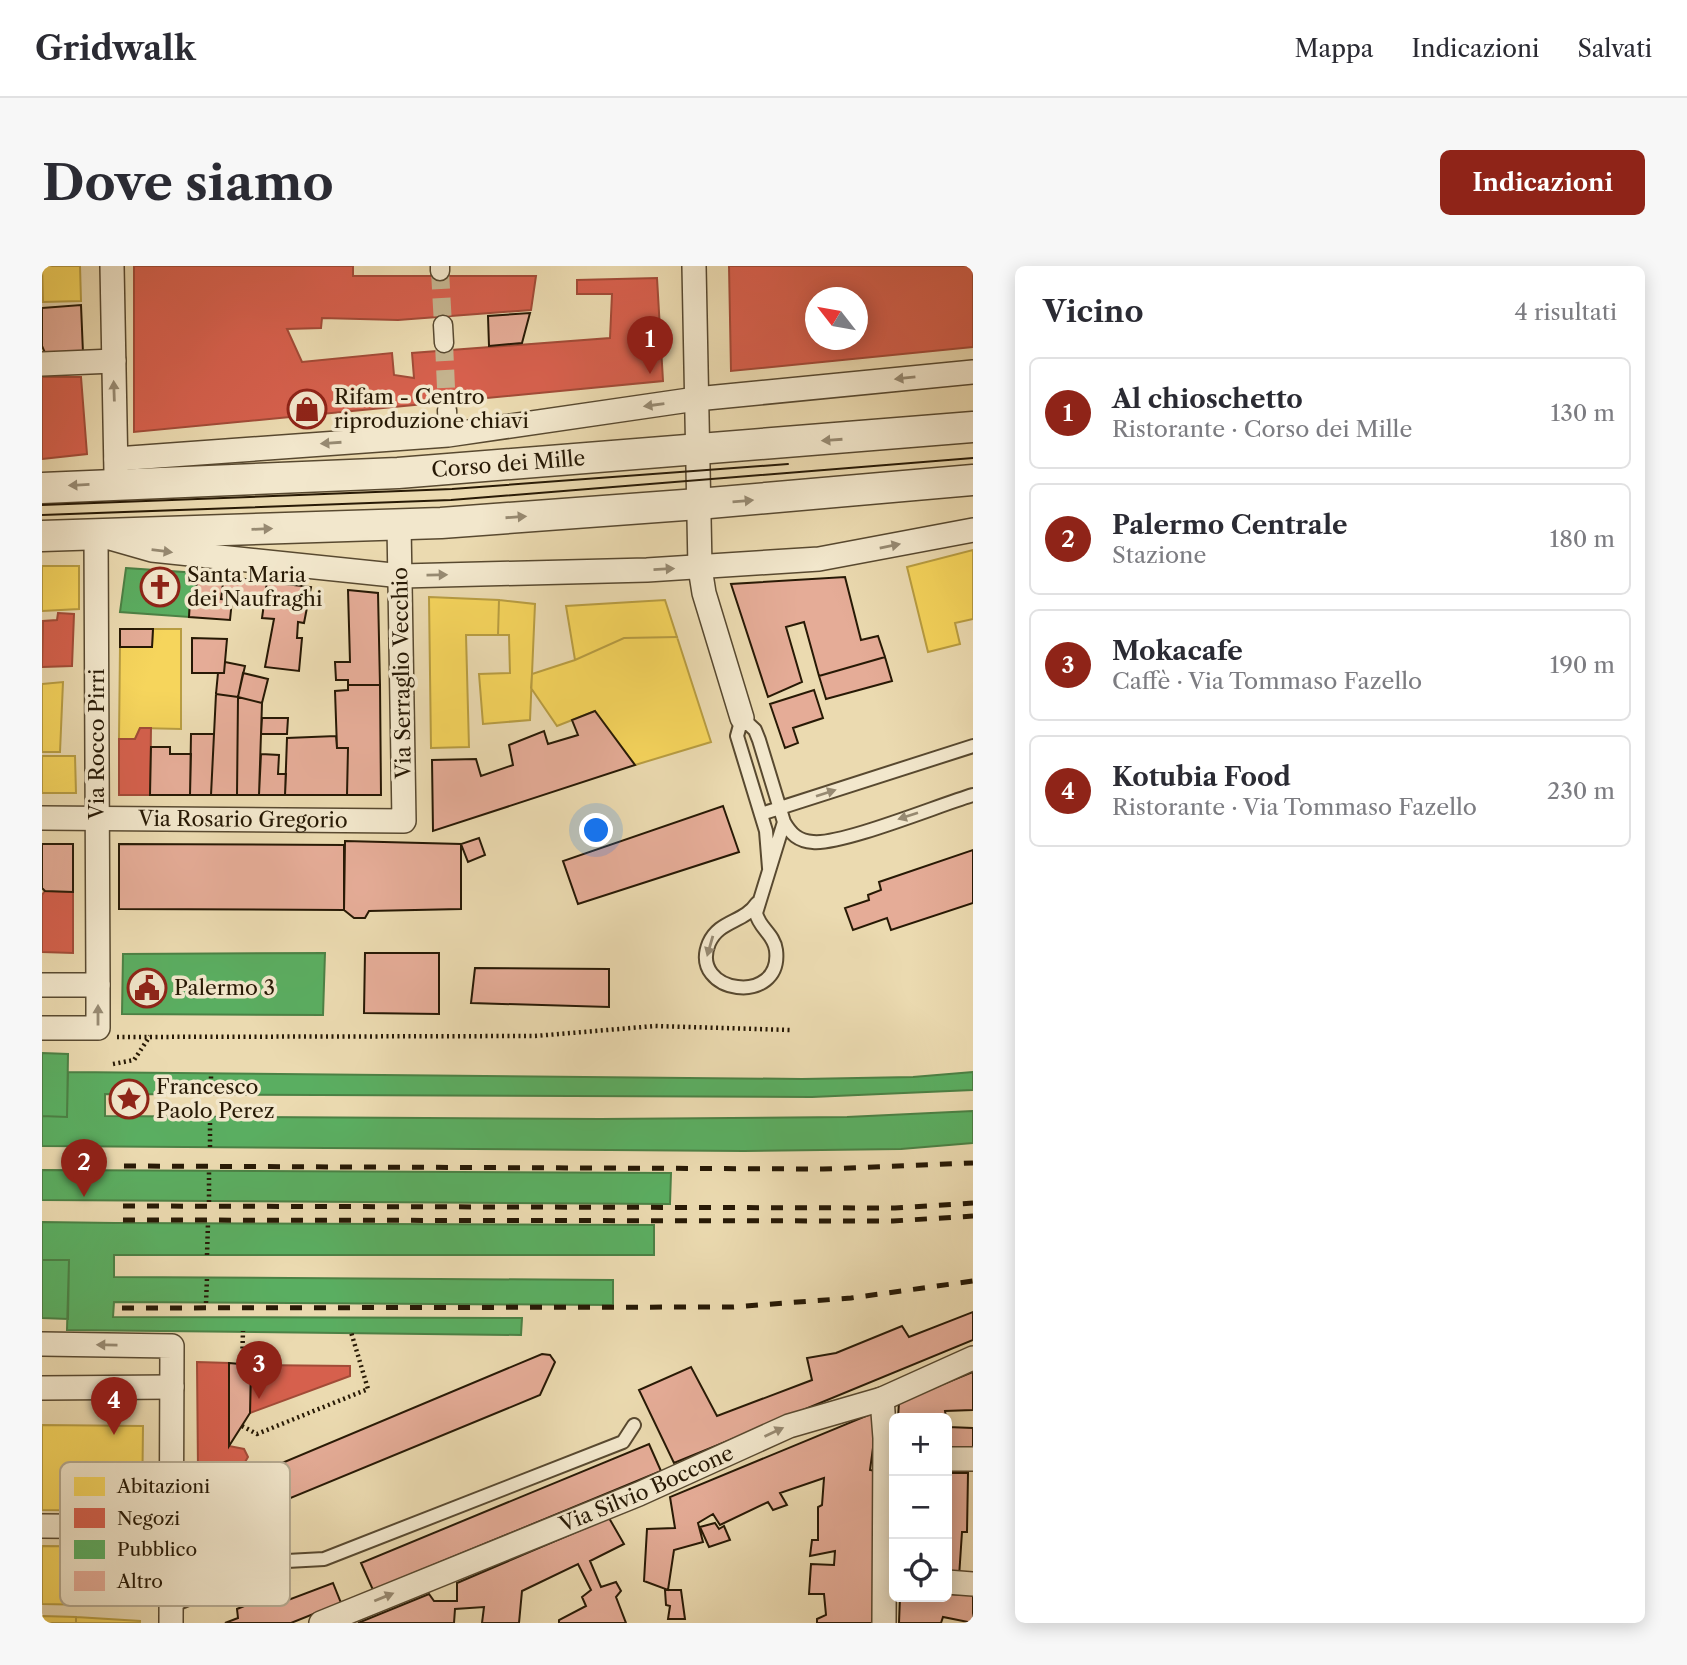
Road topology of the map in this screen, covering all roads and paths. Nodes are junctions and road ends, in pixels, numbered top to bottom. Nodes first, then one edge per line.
1 (112, 266) edge
2 (694, 266) edge
3 (114, 361) junction
4 (42, 364) edge
5 (973, 372) edge
6 (696, 399) junction
7 (447, 410) tunnel mouth
8 (973, 427) edge
9 (448, 435) junction
10 (697, 451) junction
11 (116, 471) junction
12 (973, 480) edge
13 (42, 488) edge
14 (698, 504) junction
15 (399, 525) junction
16 (973, 530) edge
17 (96, 534) junction
18 (42, 536) edge
19 (700, 568) junction
20 (402, 576) junction
21 (742, 718) junction
22 (973, 746) edge
23 (973, 794) edge
24 (779, 808) junction
25 (761, 814) junction
26 (42, 818) edge
27 (97, 818) junction
28 (404, 821) joint
29 (784, 822) junction
30 (769, 868) junction
31 (757, 903) junction
32 (42, 985) edge
33 (97, 985) junction
34 (42, 1028) edge
35 (97, 1028) junction
36 (791, 1030) dead end
37 (150, 1035) junction
38 (113, 1064) dead end
39 (211, 1073) dead end
40 (211, 1095) dead end
41 (210, 1117) dead end
42 (210, 1147) dead end
43 (209, 1171) dead end
44 (209, 1202) dead end
45 (208, 1223) dead end
46 (207, 1255) dead end
47 (207, 1278) dead end
48 (206, 1303) dead end
49 (243, 1331) dead end
50 (351, 1332) dead end
51 (42, 1343) edge
52 (973, 1358) edge
53 (242, 1364) dead end
54 (42, 1388) edge
55 (172, 1388) junction
56 (882, 1399) junction
57 (634, 1425) dead end
58 (242, 1426) dead end
59 (889, 1450) edge
60 (952, 1459) edge
61 (973, 1460) edge
62 (172, 1462) edge
63 (890, 1476) edge
64 (42, 1526) edge
65 (60, 1526) edge
66 (889, 1539) edge
67 (290, 1561) edge
68 (889, 1579) edge
69 (952, 1582) edge
70 (973, 1584) edge
71 (189, 1606) edge
72 (171, 1615) edge
73 (321, 1623) edge
74 (884, 1623) edge

1 - 3 street
2 - 6 street
3 - 4 street
11 -> 3 street
5 -> 6 street, Corso dei Mille
6 -> 9 street, Corso dei Mille
6 - 10 street
7 - 9 street
8 -> 10 street, Corso dei Mille
9 -> 11 street, Corso dei Mille
10 - 11 street, Corso dei Mille
10 - 14 street
11 -> 13 street, Corso dei Mille
14 -> 12 street
15 -> 14 street
14 - 19 street
17 -> 15 street
15 - 20 street, Via Serraglio Vecchio
19 -> 16 street
17 - 18 street
17 -> 20 street
17 - 27 street, Via Rocco Pirri
20 -> 19 street
19 - 21 street
20 - 28 street, Via Serraglio Vecchio
21 - 24 lane
21 - 25 lane
24 -> 22 lane
23 -> 29 lane
24 - 25 lane
24 - 29 lane
25 - 30 lane
26 - 27 street, Via Rosario Gregorio
27 - 28 street, Via Rosario Gregorio
27 - 33 street, Via Rocco Pirri
29 - 30 lane
30 - 31 lane
31 -> 31 lane
32 - 33 street
35 -> 33 street, Via Rocco Pirri
34 - 35 street
35 - 37 path
36 - 37 path
37 - 38 path
39 - 40 path
41 - 42 path
43 - 44 path
45 - 46 path
47 - 48 path
49 - 53 path
50 - 58 path
55 -> 51 street
52 - 56 street, Via Silvio Boccone
54 - 55 street
55 - 62 street
56 - 59 street
73 -> 56 street, Via Silvio Boccone
57 - 67 lane
60 - 61 street
63 - 66 street
64 - 65 street
68 - 74 street
69 - 70 street
71 - 72 lane

